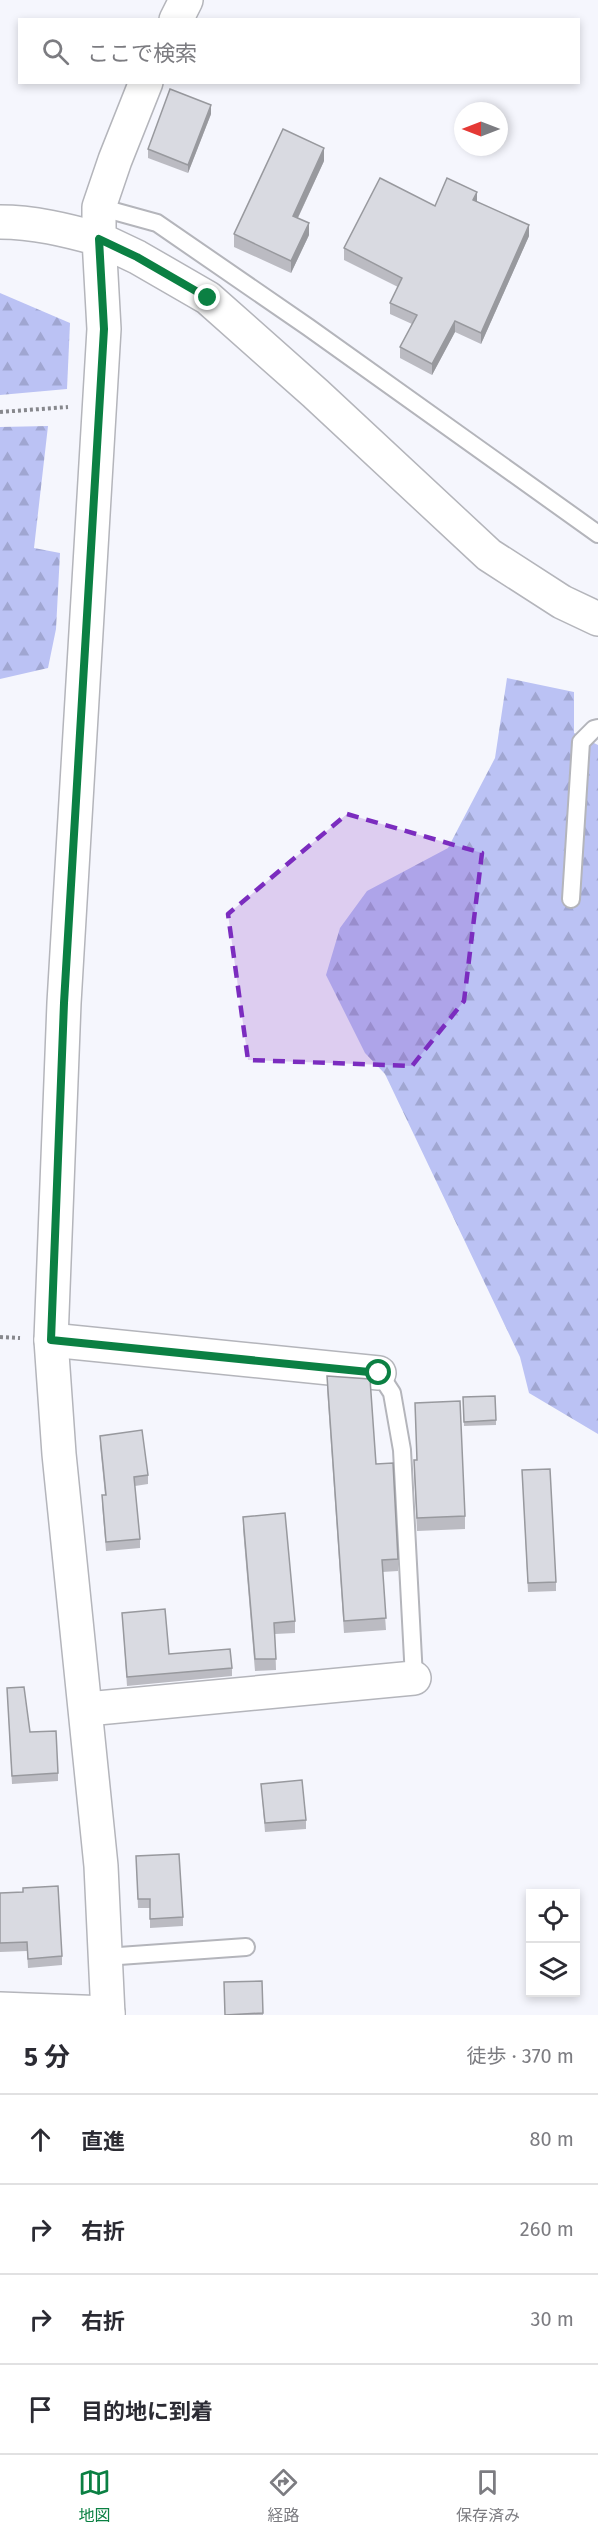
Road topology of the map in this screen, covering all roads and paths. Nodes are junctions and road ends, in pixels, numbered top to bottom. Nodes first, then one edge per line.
1 (186, 0) edge
2 (177, 18) edge
3 (145, 84) edge
4 (0, 222) edge
5 (99, 223) junction
6 (598, 534) edge
7 (598, 619) edge
8 (598, 728) edge
9 (570, 899) dead end
10 (51, 1340) junction
11 (379, 1373) joint
12 (414, 1678) joint
13 (87, 1709) junction
14 (246, 1947) dead end
15 (105, 1956) junction
16 (0, 2009) edge
17 (108, 2014) edge

1 - 2 street
3 - 5 street
4 - 5 street
5 - 6 lane
5 - 7 street
5 - 10 street
8 - 9 lane
10 - 11 street
10 - 13 street
11 - 12 lane
12 - 13 street
13 - 15 street
14 - 15 lane
15 - 17 street
16 - 17 street

